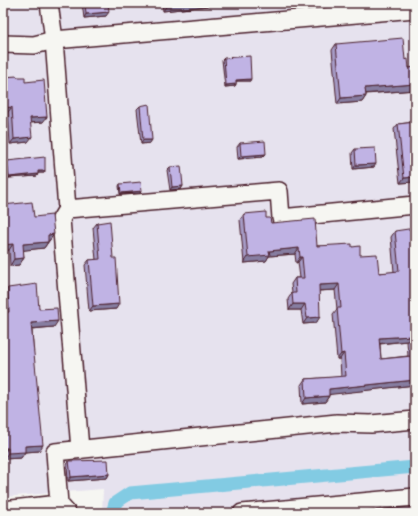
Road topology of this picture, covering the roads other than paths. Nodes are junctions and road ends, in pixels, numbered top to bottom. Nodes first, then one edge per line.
1 (49, 3) edge
2 (415, 10) edge
3 (54, 40) junction
4 (3, 44) edge
5 (415, 205) edge
6 (67, 209) junction
7 (415, 420) edge
8 (80, 449) junction
9 (415, 497) edge
10 (63, 508) edge
11 (3, 510) edge
12 (242, 513) edge

1 - 3 street
2 - 3 street
3 - 4 street
3 - 6 street
5 - 6 street
6 - 8 street
7 - 8 street
8 - 10 street
9 - 12 street
10 - 11 street

